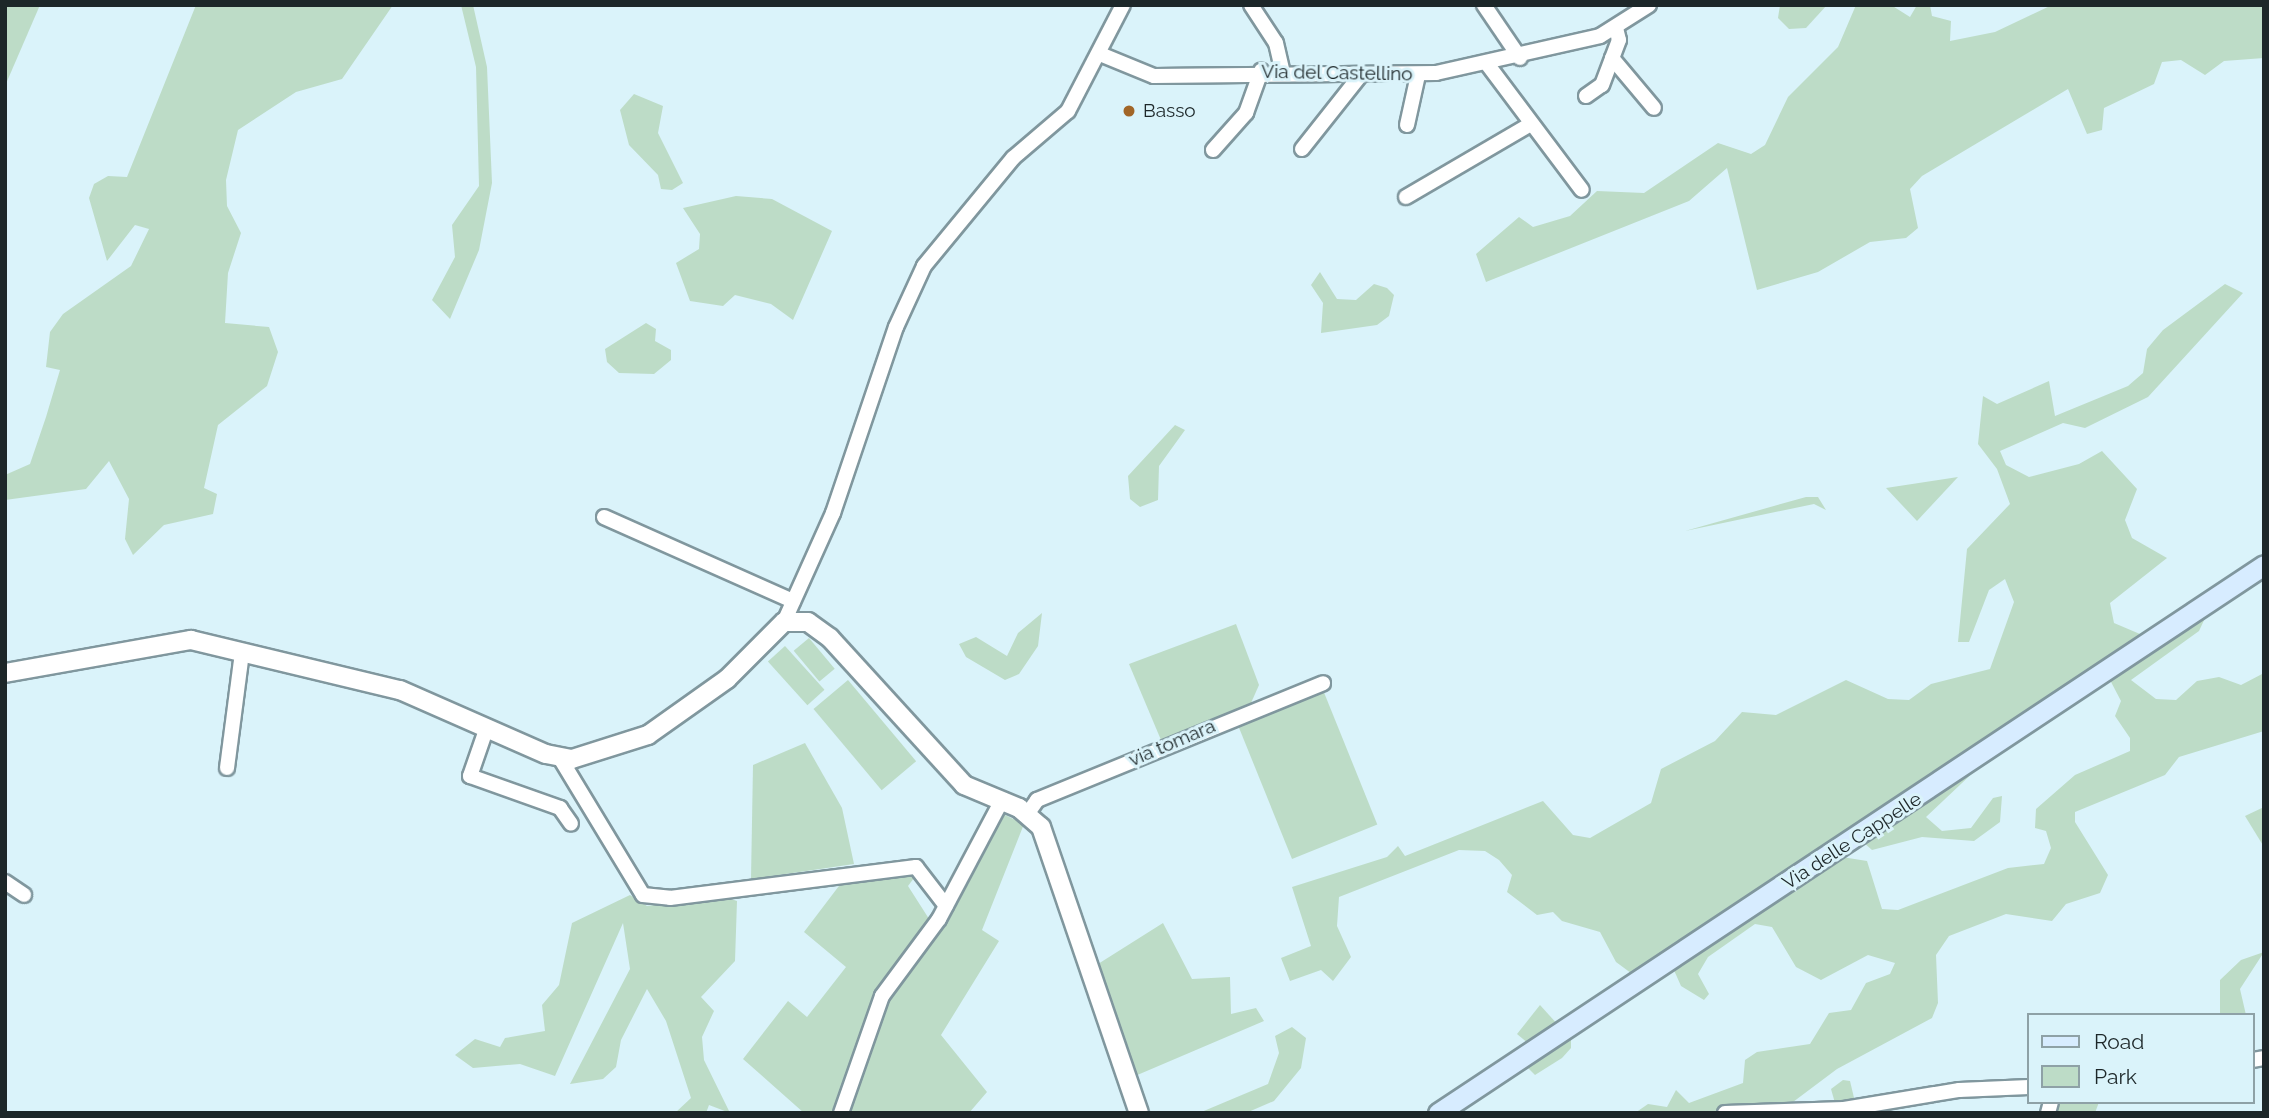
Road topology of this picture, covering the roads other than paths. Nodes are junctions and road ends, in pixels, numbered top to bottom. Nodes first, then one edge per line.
1 (1123, 5) edge
2 (1251, 5) edge
3 (1484, 5) edge
4 (1641, 8) edge
5 (1616, 28) junction
6 (1099, 57) junction
7 (1520, 58) junction
8 (1612, 58) junction
9 (1488, 65) junction
10 (1282, 70) junction
11 (1261, 71) junction
12 (1418, 75) junction
13 (1359, 77) junction
14 (1586, 96) dead end
15 (1654, 108) dead end
16 (1407, 125) dead end
17 (1529, 125) junction
18 (1302, 149) dead end
19 (1213, 150) dead end
20 (1582, 190) dead end
21 (1406, 197) dead end
22 (604, 517) dead end
23 (2264, 565) edge
24 (793, 601) junction
25 (784, 622) junction
26 (242, 652) junction
27 (7, 671) edge
28 (1324, 683) dead end
29 (486, 727) junction
30 (560, 758) junction
31 (228, 768) dead end
32 (1001, 802) junction
33 (1028, 813) junction
34 (571, 824) dead end
35 (5, 882) edge
36 (24, 895) dead end
37 (946, 906) junction
38 (2028, 1087) edge
39 (841, 1113) edge
40 (1139, 1113) edge
41 (1438, 1113) edge
42 (1725, 1113) edge

1 - 6 street
2 - 10 street
3 - 7 street
4 - 5 street, Via del Castellino
5 - 7 street, Via del Castellino
5 - 8 street
6 - 11 street, Via del Castellino
6 - 24 street
7 - 9 street, Via del Castellino
8 - 14 street
8 - 15 street
9 - 12 street, Via del Castellino
9 - 17 street
10 - 11 street, Via del Castellino
10 - 13 street, Via del Castellino
11 - 19 street
12 - 13 street, Via del Castellino
12 - 16 street
13 - 18 street
17 - 20 street
17 - 21 street
22 - 24 street
23 - 41 main road, Via delle Cappelle
24 - 25 street
25 - 30 street
25 - 32 street
26 - 27 street
26 - 29 street
26 - 31 street
28 - 33 street, via tomara
29 - 30 street
29 - 34 street
30 - 37 street
32 - 33 street
32 - 37 street
33 - 40 street
35 - 36 street
37 - 39 street
38 - 42 street

